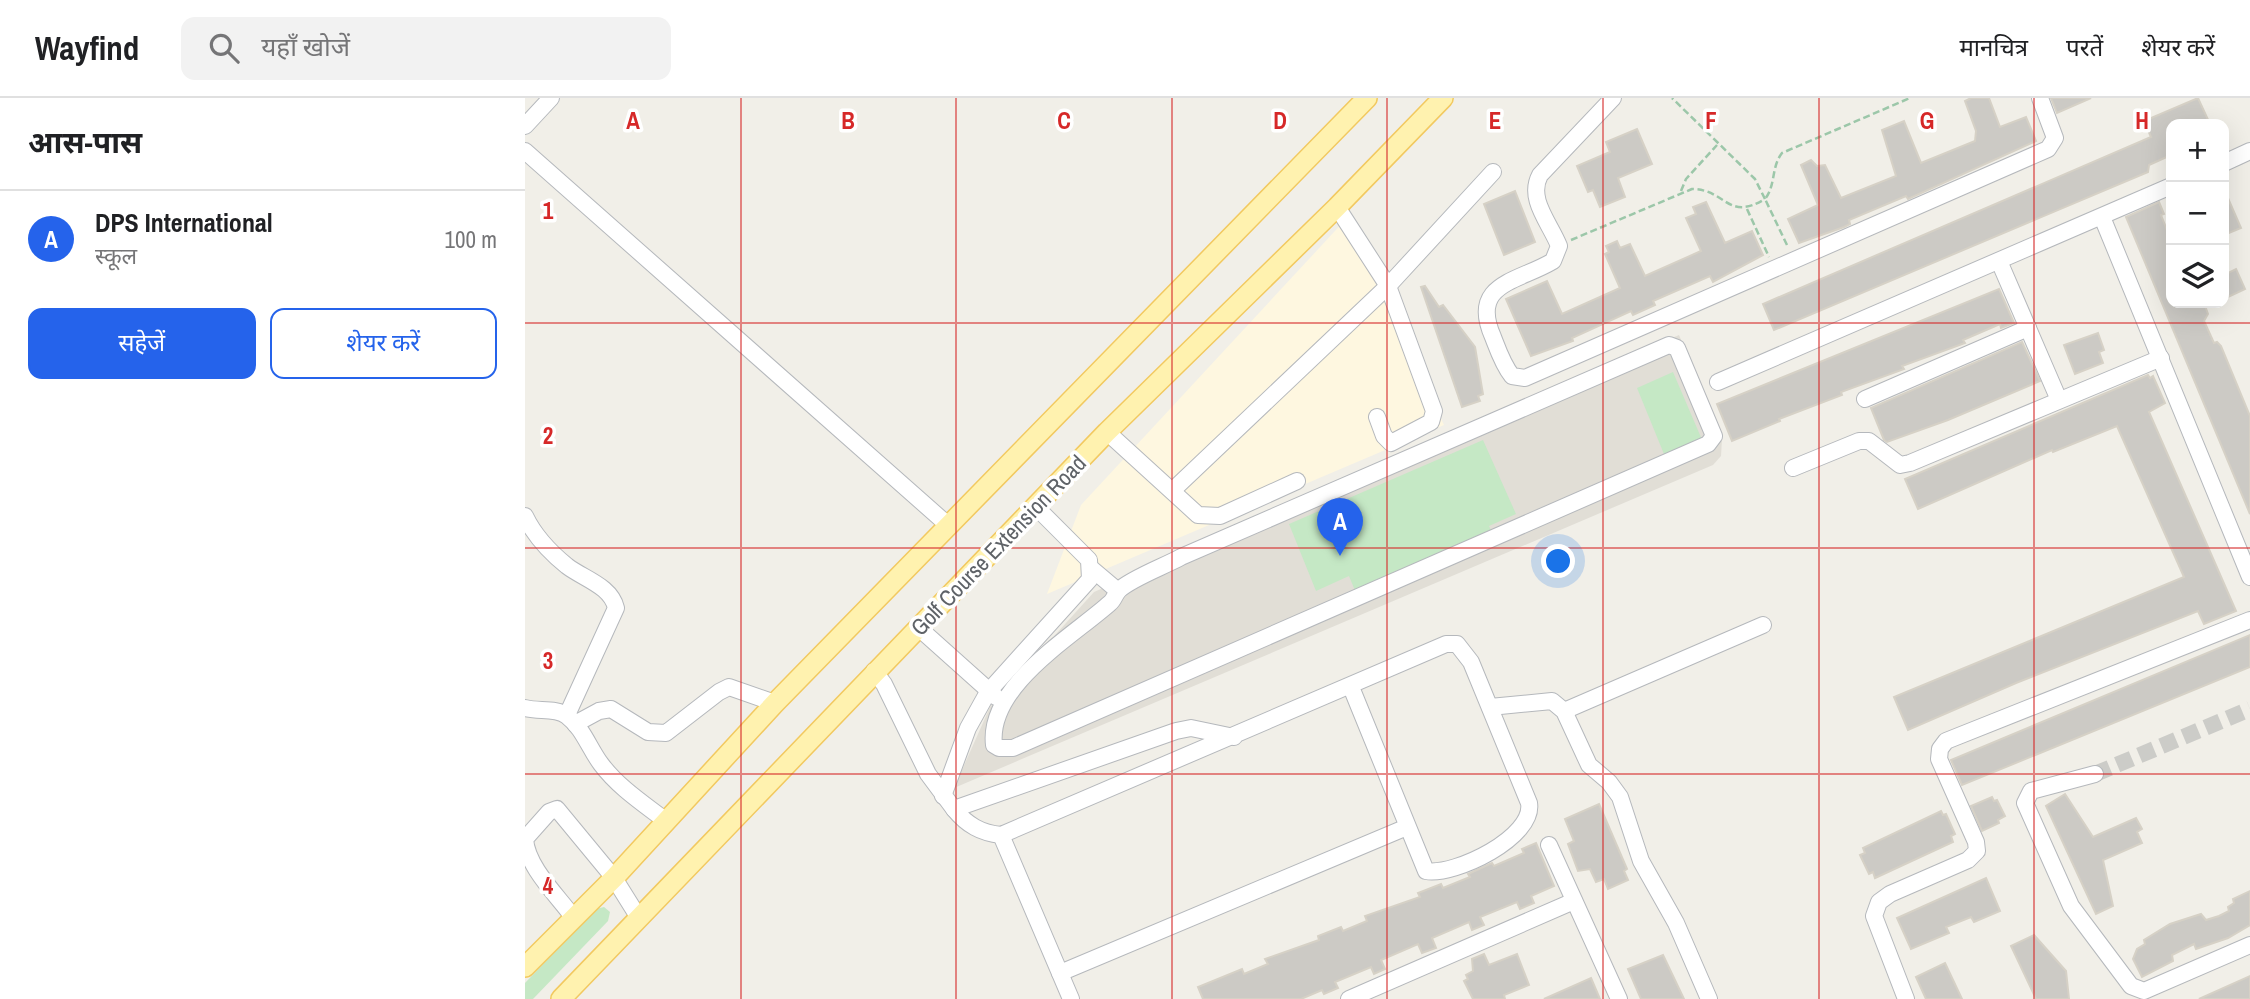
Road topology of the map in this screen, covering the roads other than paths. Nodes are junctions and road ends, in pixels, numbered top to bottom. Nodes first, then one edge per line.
1 (551, 98) edge
2 (1367, 98) edge
3 (1443, 98) edge
4 (1613, 98) edge
5 (2040, 98) edge
6 (525, 126) edge
7 (525, 151) edge
8 (2250, 151) edge
9 (2229, 161) edge
10 (1493, 172) dead end
11 (2166, 188) edge
12 (1337, 207) junction
13 (2102, 217) junction
14 (1999, 261) junction
15 (1388, 286) junction
16 (2028, 328) junction
17 (2161, 358) junction
18 (1718, 382) dead end
19 (1865, 399) dead end
20 (2059, 400) junction
21 (1377, 417) dead end
22 (1107, 432) junction
23 (1793, 468) dead end
24 (1297, 481) dead end
25 (1173, 490) junction
26 (1035, 506) junction
27 (525, 516) edge
28 (949, 526) junction
29 (1092, 569) junction
30 (2250, 577) edge
31 (1118, 591) junction
32 (1077, 594) junction
33 (1097, 611) junction
34 (2250, 620) edge
35 (1763, 625) dead end
36 (920, 629) junction
37 (874, 671) junction
38 (1351, 687) junction
39 (988, 692) junction
40 (775, 703) junction
41 (1004, 705) junction
42 (1490, 707) junction
43 (525, 708) edge
44 (1565, 711) junction
45 (571, 719) junction
46 (1234, 737) junction
47 (2095, 774) tunnel mouth
48 (943, 796) junction
49 (954, 809) junction
50 (666, 821) junction
51 (1407, 827) junction
52 (1001, 835) junction
53 (1549, 845) dead end
54 (614, 878) junction
55 (1574, 901) junction
56 (573, 917) junction
57 (639, 918) junction
58 (2250, 945) edge
59 (525, 967) edge
60 (1060, 973) junction
61 (561, 999) edge
62 (1071, 999) edge
63 (1349, 999) edge
64 (1619, 999) edge
65 (1709, 999) edge
66 (1906, 999) edge

1 - 6 street
2 - 28 main road, Golf Course Extension Road
3 - 12 main road, Golf Course Extension Road
4 - 5 street
7 - 28 street
8 - 9 street
10 - 15 street
11 - 13 street
12 - 15 street
12 - 22 main road, Golf Course Extension Road
13 - 14 street
13 - 17 street
14 - 16 street
14 - 18 street
15 - 21 street
15 - 25 street
16 - 19 street
16 - 20 street
17 - 20 street
17 - 30 street
20 - 23 street
22 - 25 street
22 - 26 main road, Golf Course Extension Road
24 - 25 street
26 - 29 street
26 - 36 main road, Golf Course Extension Road
27 - 45 street
28 - 40 main road, Golf Course Extension Road
29 - 31 street
29 - 32 street
31 - 33 street
31 - 41 street
32 - 33 street
32 - 39 street
33 - 41 street
34 - 66 street
35 - 44 street
36 - 37 main road, Golf Course Extension Road
36 - 39 street
37 - 48 street
37 - 57 main road, Golf Course Extension Road
38 - 42 street
38 - 46 street
38 - 51 street
39 - 41 street
39 - 48 street
40 - 45 street
40 - 50 main road, Golf Course Extension Road
42 - 44 street
42 - 51 street
43 - 45 street
44 - 65 street
45 - 50 street
46 - 49 street
46 - 52 street
47 - 58 street
48 - 49 street
49 - 52 street
50 - 54 main road, Golf Course Extension Road
51 - 60 street
52 - 60 street
53 - 55 street
54 - 56 main road, Golf Course Extension Road
54 - 56 street
54 - 57 street
55 - 63 street
55 - 64 street
56 - 59 main road, Golf Course Extension Road
57 - 61 main road, Golf Course Extension Road
60 - 62 street

